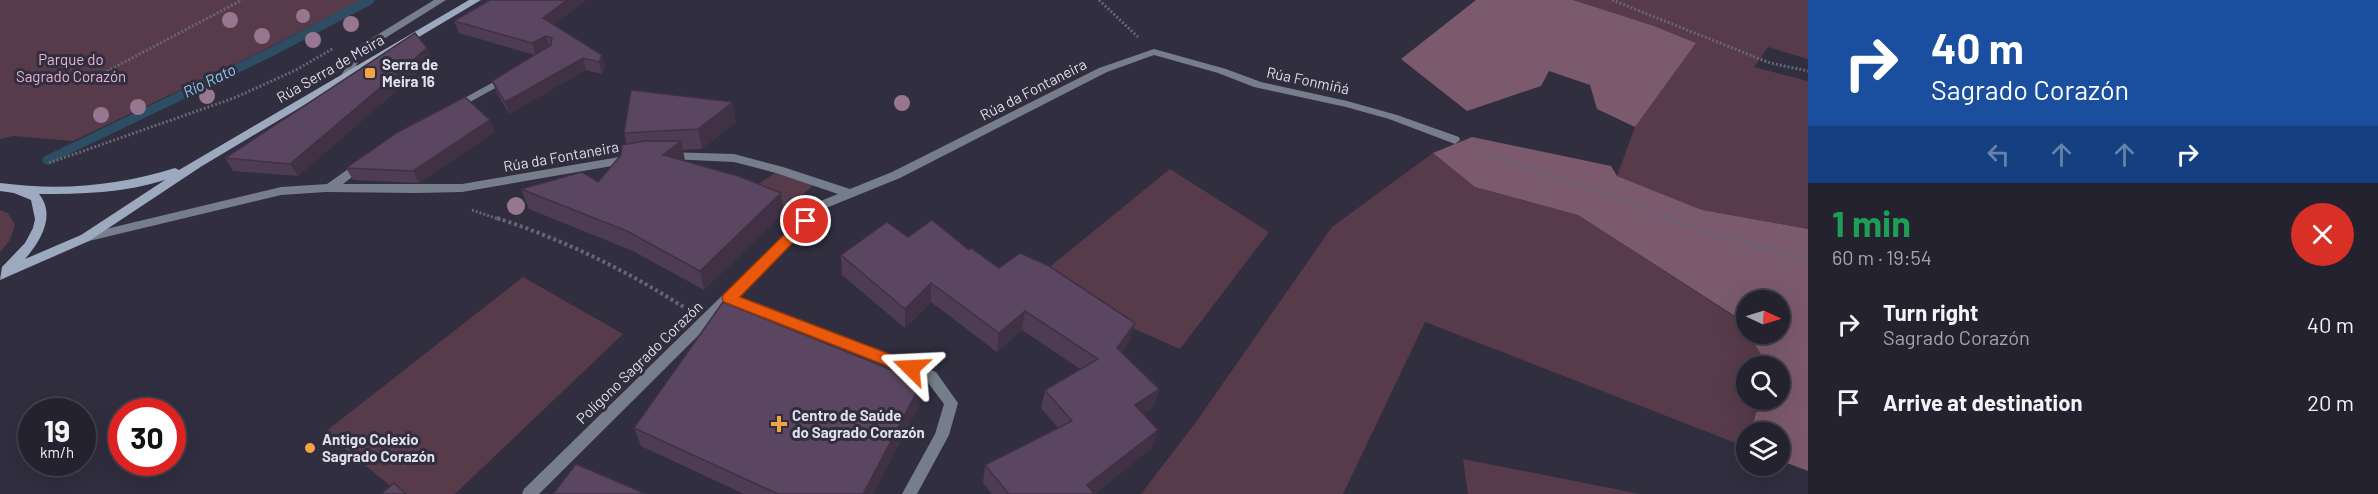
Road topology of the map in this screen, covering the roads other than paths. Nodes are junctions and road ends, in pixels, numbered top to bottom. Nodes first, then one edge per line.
1 (441, 0) edge
2 (476, 0) edge
3 (1154, 52) joint
4 (522, 69) edge
5 (346, 76) junction
6 (442, 112) edge
7 (1455, 140) road end
8 (662, 155) edge
9 (372, 157) edge
10 (638, 157) edge
11 (198, 163) junction
12 (0, 187) edge
13 (331, 187) junction
14 (16, 189) junction
15 (848, 194) junction
16 (85, 238) junction
17 (0, 275) edge
18 (729, 298) junction
19 (529, 494) edge
20 (909, 494) edge

1 - 5 street
2 - 5 street, Rúa Serra de Meira
3 - 7 street, Rúa Fonmiñá
3 - 15 street, Rúa da Fontaneira
4 - 6 street
5 - 11 street, Rúa Serra de Meira
8 - 15 street
9 - 13 street
10 - 13 street, Rúa da Fontaneira
11 - 14 street, Rúa Serra de Meira
11 - 16 street, Rúa Serra de Meira
12 - 14 street, Rúa Serra de Meira
13 - 16 street, Rúa da Fontaneira
14 - 17 street
15 - 18 street, Rúa da Fontaneira
16 - 17 street, Rúa Serra de Meira
18 - 19 street, Polígono Sagrado Corazón
18 - 20 street

